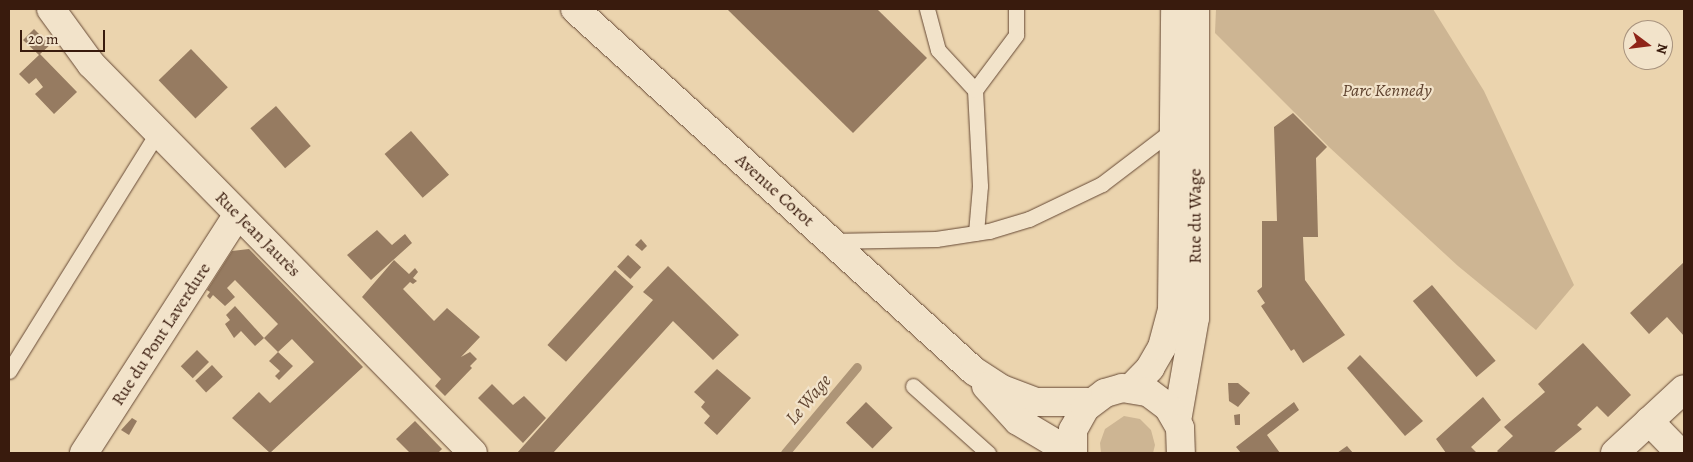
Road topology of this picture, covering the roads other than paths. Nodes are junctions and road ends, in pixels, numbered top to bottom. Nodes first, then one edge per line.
1 (51, 9) edge
2 (575, 9) edge
3 (927, 9) edge
4 (1016, 9) edge
5 (1175, 9) edge
6 (1195, 9) edge
7 (975, 90) junction
8 (1174, 129) junction
9 (158, 132) junction
10 (238, 214) junction
11 (976, 233) junction
12 (830, 240) junction
13 (9, 370) edge
14 (974, 372) junction
15 (913, 386) dead end
16 (1131, 388) junction
17 (1684, 389) edge
18 (1090, 402) junction
19 (1177, 421) junction
20 (1649, 421) junction
21 (84, 453) edge
22 (473, 453) edge
23 (988, 453) edge
24 (1072, 453) edge
25 (1181, 453) edge
26 (1615, 453) edge
27 (1680, 453) edge

1 - 9 street, Rue Jean Jaurès
2 - 12 street, Avenue Corot
3 - 7 lane
4 - 7 lane
5 - 8 street, Rue du Wage
6 - 19 street, Rue du Wage
7 - 11 lane
8 - 11 lane
8 - 16 street, Rue du Wage
9 - 10 street, Rue Jean Jaurès
9 - 13 lane
10 - 21 street, Rue du Pont Laverdure
10 - 22 street, Rue Jean Jaurès
11 - 12 lane
12 - 14 street, Avenue Corot
14 - 18 street, Avenue Corot
14 - 24 street, Avenue Corot
15 - 23 lane
16 - 18 street, Avenue Corot
16 - 19 street, Avenue Corot
17 - 20 street
18 - 24 street, Avenue Corot
19 - 25 street
20 - 26 street
20 - 27 street

